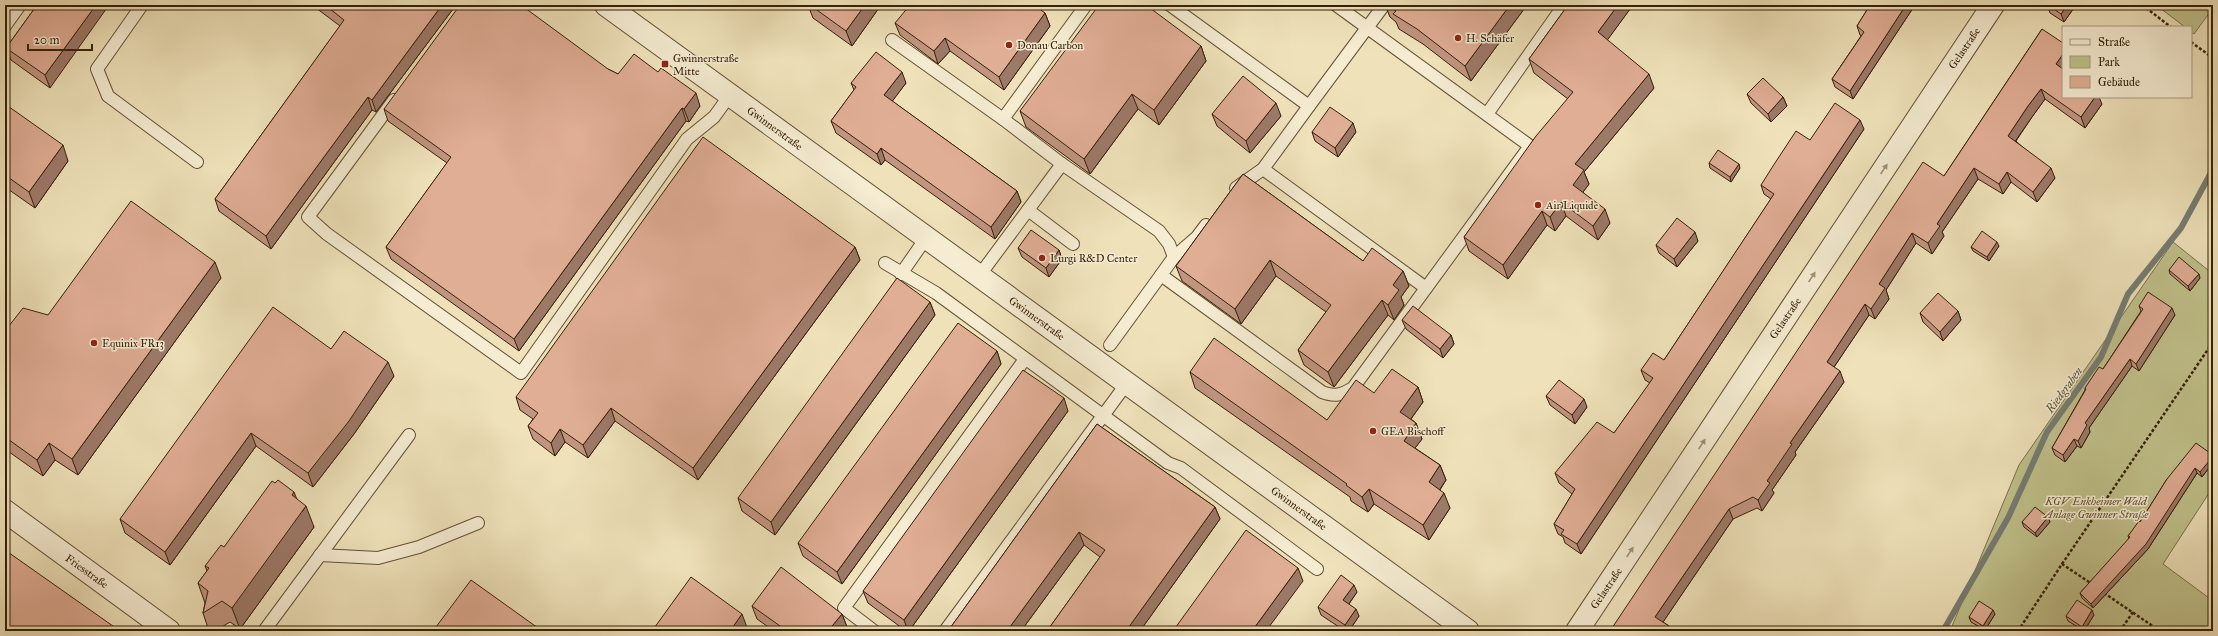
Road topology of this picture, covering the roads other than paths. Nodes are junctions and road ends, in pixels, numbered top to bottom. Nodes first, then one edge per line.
1 (20, 5) edge
2 (142, 5) edge
3 (1086, 5) edge
4 (1170, 5) edge
5 (1336, 5) edge
6 (1384, 5) edge
7 (1564, 5) edge
8 (1993, 5) edge
9 (608, 6) edge
10 (5, 26) edge
11 (1367, 28) junction
12 (892, 40) dead end
13 (403, 88) edge
14 (730, 95) junction
15 (1310, 106) junction
16 (1486, 114) junction
17 (1003, 119) junction
18 (197, 162) dead end
19 (1062, 164) junction
20 (1264, 170) junction
21 (1229, 196) edge
22 (1028, 210) junction
23 (1215, 214) edge
24 (926, 238) junction
25 (1073, 244) dead end
26 (1174, 257) junction
27 (885, 263) dead end
28 (901, 274) junction
29 (1162, 275) junction
30 (979, 276) junction
31 (1426, 288) junction
32 (1110, 345) dead end
33 (1025, 359) junction
34 (1127, 383) junction
35 (1102, 416) junction
36 (409, 435) dead end
37 (5, 511) edge
38 (478, 523) dead end
39 (320, 555) junction
40 (1317, 569) dead end
41 (169, 631) edge
42 (264, 631) edge
43 (874, 631) edge
44 (945, 631) edge
45 (1468, 631) edge
46 (1577, 631) edge

1 - 10 lane
2 - 18 lane
3 - 17 lane
4 - 15 lane
5 - 11 lane
6 - 11 lane
7 - 16 lane
46 -> 8 street, Gelastraße
9 - 14 street, Gwinnerstraße
11 - 15 lane
11 - 16 lane
12 - 17 lane
13 - 14 lane
14 - 24 street, Gwinnerstraße
15 - 20 lane
16 - 31 lane
17 - 19 lane
19 - 22 lane
19 - 26 lane
20 - 21 lane
20 - 31 lane
22 - 25 lane
22 - 30 lane
23 - 26 lane
24 - 28 lane
24 - 30 street, Gwinnerstraße
26 - 29 lane
27 - 28 lane
28 - 33 lane
29 - 31 lane
29 - 32 lane
30 - 34 street, Gwinnerstraße
33 - 35 lane
33 - 43 lane
34 - 35 lane
34 - 45 street, Gwinnerstraße
35 - 40 lane
35 - 44 lane
36 - 39 lane
37 - 41 street, Friesstraße
38 - 39 lane
39 - 42 lane

